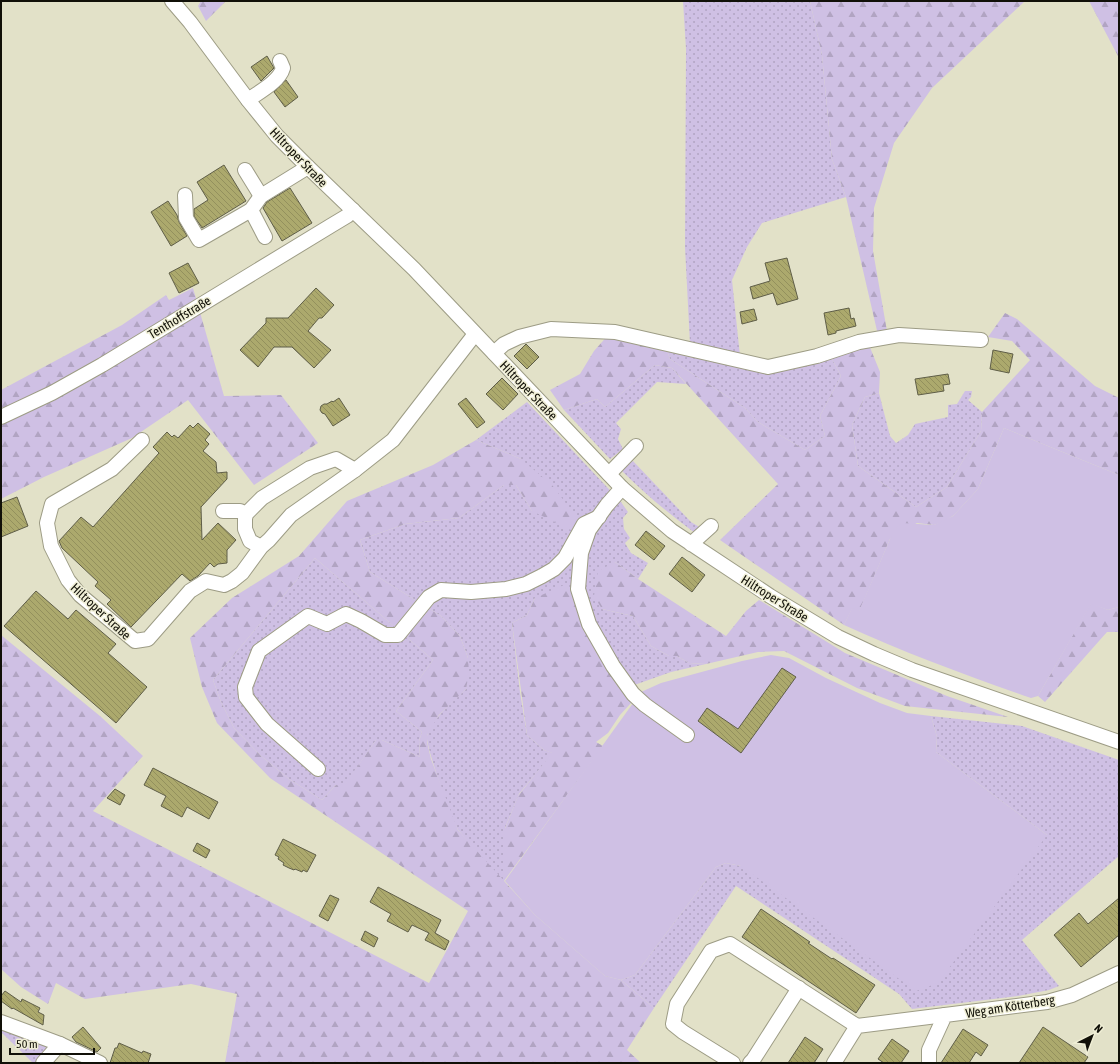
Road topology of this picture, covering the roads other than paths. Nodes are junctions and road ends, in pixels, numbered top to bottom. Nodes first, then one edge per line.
1 (172, 1) edge
2 (280, 61) dead end
3 (248, 100) junction
4 (308, 167) junction
5 (245, 170) dead end
6 (185, 195) dead end
7 (261, 196) junction
8 (251, 210) junction
9 (353, 210) junction
10 (265, 236) dead end
11 (475, 334) junction
12 (981, 340) dead end
13 (494, 353) junction
14 (1, 417) edge
15 (142, 440) dead end
16 (636, 446) dead end
17 (355, 470) junction
18 (609, 474) junction
19 (622, 488) junction
20 (223, 511) dead end
21 (246, 514) junction
22 (599, 516) junction
23 (711, 526) dead end
24 (691, 544) junction
25 (261, 547) junction
26 (688, 735) dead end
27 (1119, 742) edge
28 (318, 769) dead end
29 (1119, 973) edge
30 (799, 988) junction
31 (945, 1015) junction
32 (1, 1022) edge
33 (857, 1026) junction
34 (60, 1044) junction
35 (43, 1063) edge
36 (100, 1063) edge
37 (733, 1063) edge
38 (750, 1063) edge
39 (834, 1063) edge
40 (929, 1063) edge

1 - 3 street, Hiltroper Straße
2 - 3 street
3 - 4 street, Hiltroper Straße
4 - 7 street
4 - 9 street, Hiltroper Straße
5 - 7 street
6 - 8 street
7 - 8 street
8 - 10 street
9 - 11 street, Hiltroper Straße
9 - 14 street, Tenthoffstraße
11 - 13 street, Hiltroper Straße
11 - 17 street, Hiltroper Straße
12 - 13 street, Hiltroper Straße
13 - 18 street, Hiltroper Straße
15 - 25 street, Hiltroper Straße
16 - 18 street
17 - 21 street
17 - 25 street, Hiltroper Straße
18 - 19 street, Hiltroper Straße
19 - 22 street
19 - 24 street, Hiltroper Straße
20 - 21 street
21 - 25 street
22 - 26 street
22 - 28 street
23 - 24 street
24 - 27 street, Hiltroper Straße
29 - 31 street, Weg am Kötterberg
30 - 33 street
30 - 37 street
30 - 38 street
31 - 33 street, Weg am Kötterberg
31 - 40 street
32 - 34 street
33 - 39 street
34 - 35 street
34 - 36 street

